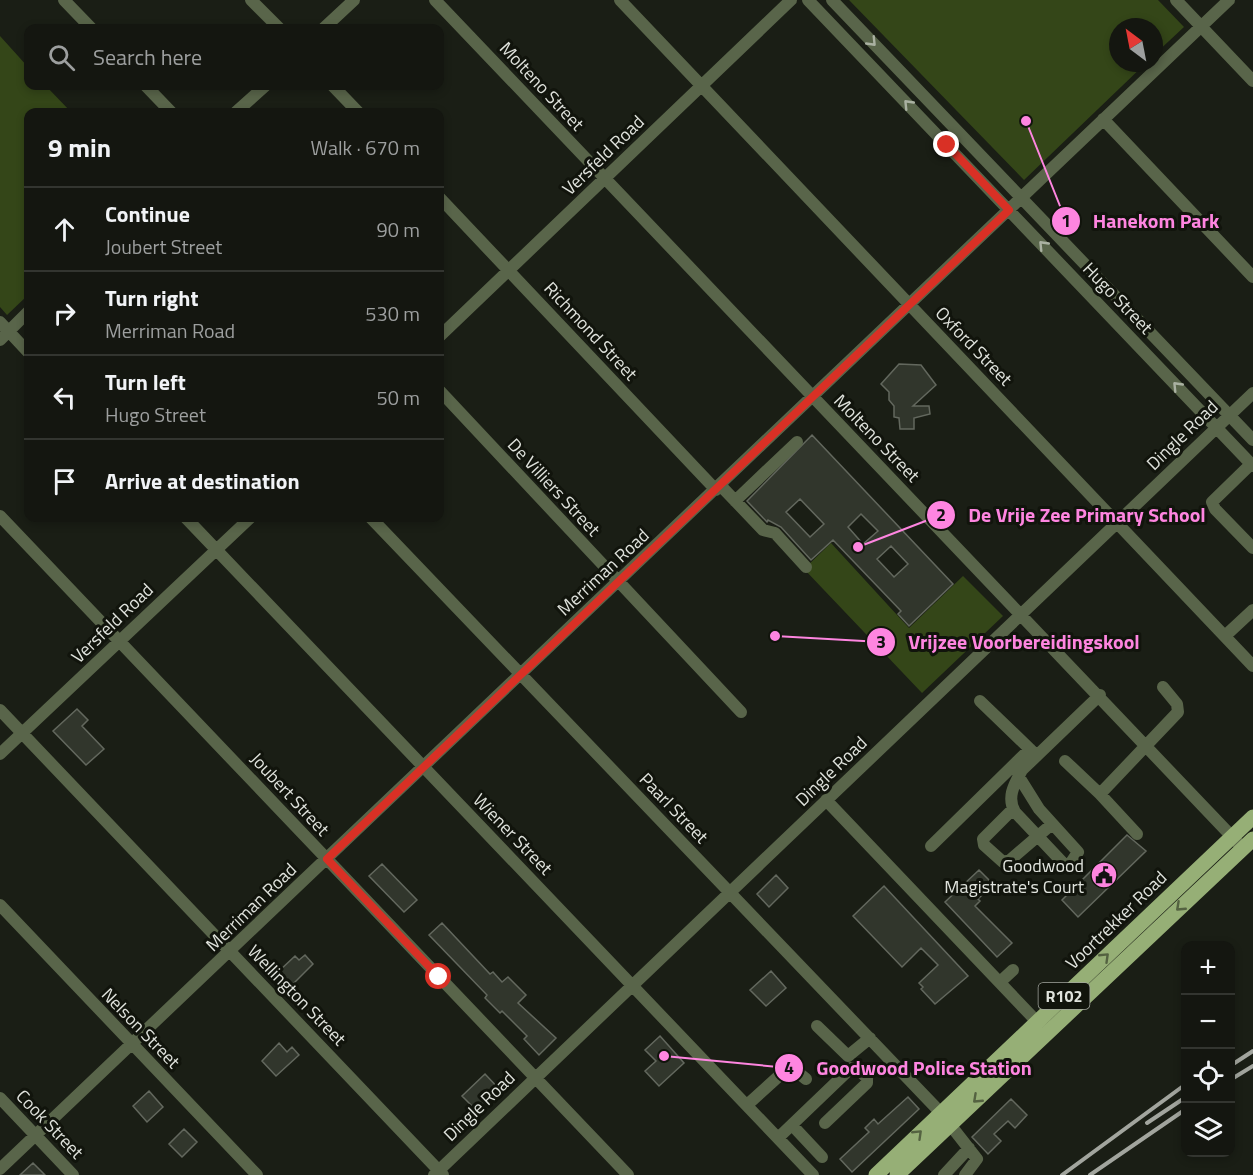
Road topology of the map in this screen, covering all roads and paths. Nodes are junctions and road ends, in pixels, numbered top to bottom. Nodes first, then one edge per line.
1 (63, 0) edge
2 (251, 0) edge
3 (354, 0) edge
4 (435, 0) edge
5 (620, 0) edge
6 (791, 0) edge
7 (808, 0) edge
8 (832, 0) edge
9 (1176, 0) edge
10 (1229, 0) edge
11 (87, 24) edge
12 (275, 24) edge
13 (328, 24) edge
14 (1201, 27) junction
15 (1253, 81) edge
16 (701, 86) junction
17 (150, 90) edge
18 (261, 90) edge
19 (337, 90) edge
20 (167, 108) edge
21 (240, 108) edge
22 (354, 108) edge
23 (1104, 119) junction
24 (604, 178) junction
25 (1020, 199) junction
26 (444, 202) edge
27 (1009, 210) junction
28 (509, 271) junction
29 (1253, 277) edge
30 (910, 305) junction
31 (24, 315) edge
32 (3, 331) edge
33 (444, 332) edge
34 (24, 349) edge
35 (1253, 393) edge
36 (444, 395) edge
37 (813, 397) junction
38 (1229, 416) junction
39 (1217, 428) junction
40 (1253, 440) edge
41 (797, 442) dead end
42 (1252, 465) edge
43 (718, 487) junction
44 (735, 501) junction
45 (0, 516) edge
46 (190, 522) edge
47 (246, 522) edge
48 (375, 522) edge
49 (1117, 522) junction
50 (1253, 548) edge
51 (216, 549) junction
52 (806, 567) dead end
53 (618, 582) junction
54 (1253, 610) edge
55 (1021, 614) junction
56 (1225, 636) junction
57 (120, 640) junction
58 (1253, 666) edge
59 (521, 674) junction
60 (1163, 687) dead end
61 (1100, 695) junction
62 (980, 701) dead end
63 (0, 710) edge
64 (741, 712) dead end
65 (22, 733) junction
66 (1147, 746) junction
67 (1034, 752) junction
68 (0, 754) edge
69 (1065, 761) dead end
70 (424, 767) junction
71 (1019, 777) junction
72 (1100, 794) junction
73 (826, 800) junction
74 (1035, 804) junction
75 (1016, 813) junction
76 (1253, 817) edge
77 (1052, 824) junction
78 (1137, 834) dead end
79 (1038, 837) junction
80 (1243, 841) edge
81 (931, 846) dead end
82 (327, 859) junction
83 (730, 892) junction
84 (0, 905) edge
85 (230, 951) junction
86 (1013, 970) dead end
87 (1000, 982) junction
88 (633, 985) junction
89 (818, 1026) dead end
90 (1042, 1027) junction
91 (870, 1038) junction
92 (132, 1045) junction
93 (536, 1078) junction
94 (806, 1079) dead end
95 (0, 1098) edge
96 (747, 1105) junction
97 (946, 1118) junction
98 (825, 1123) dead end
99 (792, 1125) junction
100 (35, 1135) junction
101 (778, 1138) junction
102 (969, 1148) junction
103 (822, 1157) dead end
104 (0, 1168) edge
105 (438, 1173) edge
106 (73, 1175) edge
107 (257, 1175) edge
108 (628, 1175) edge
109 (813, 1175) edge
110 (876, 1175) edge
111 (897, 1175) edge
112 (944, 1175) edge
113 (965, 1175) edge

1 - 11 street
2 - 12 street
3 - 13 street
4 - 24 street, Molteno Street
5 - 16 street, Oxford Street
6 - 16 street, Versfeld Road
27 -> 7 street, Hugo Street
8 -> 25 street, Hugo Street
9 - 14 street
10 - 14 street, Merriman Road
14 - 15 street
14 - 23 street, Merriman Road
16 - 24 street, Versfeld Road
16 - 30 street, Oxford Street
17 - 20 street
18 - 21 street
19 - 22 street
23 - 25 street, Merriman Road
23 - 29 street
24 - 28 street, Versfeld Road
24 - 37 street, Molteno Street
25 - 27 street, Merriman Road
25 - 38 street, Hugo Street
26 - 28 street, Richmond Street
27 - 30 street, Merriman Road
39 -> 27 street, Hugo Street
28 - 33 street, Versfeld Road
28 - 43 street, Richmond Street
30 - 37 street, Merriman Road
30 - 49 street, Oxford Street
31 - 32 street
32 - 34 street
35 - 38 street, Dingle Road
36 - 53 street, De Villiers Street
37 - 43 street, Merriman Road
37 - 55 street, Molteno Street
38 - 39 street, Dingle Road
38 - 40 street, Hugo Street
39 - 42 street, Hugo Street
39 - 49 street, Dingle Road
41 - 44 street
42 - 50 street
43 - 44 street, Richmond Street
43 - 53 street, Merriman Road
44 - 52 street, Richmond Street
45 - 57 street, Joubert Street
46 - 51 street, Wiener Street
47 - 51 street, Versfeld Road
48 - 59 street, Paarl Street
49 - 55 street, Dingle Road
49 - 56 street, Oxford Street
51 - 57 street, Versfeld Road
51 - 70 street, Wiener Street
53 - 59 street, Merriman Road
53 - 64 street, De Villiers Street
54 - 56 street
55 - 61 street, Molteno Street
55 - 73 street, Dingle Road
56 - 58 street, Oxford Street
57 - 65 street, Versfeld Road
57 - 82 street, Joubert Street
59 - 70 street, Merriman Road
59 - 83 street, Paarl Street
60 - 66 street
61 - 66 street, Molteno Street
61 - 67 street
62 - 67 street
63 - 65 street, Wellington Street
65 - 68 street, Versfeld Road
65 - 85 street, Wellington Street
66 - 72 street
66 - 80 street, Molteno Street
67 - 71 street
67 - 81 street
69 - 72 street
70 - 82 street, Merriman Road
70 - 88 street, Wiener Street
71 - 74 street
71 - 75 street
72 - 78 street
73 - 83 street, Dingle Road
73 - 87 street
74 - 75 street
74 - 77 street
75 - 79 street
75 - 79 street
76 - 80 main road, Voortrekker Road / R102
77 - 79 street
77 - 79 street
80 - 90 main road, Voortrekker Road / R102
82 - 85 street, Merriman Road
82 - 93 street, Joubert Street
83 - 88 street, Dingle Road
83 - 91 street, Paarl Street
84 - 92 street, Nelson Street
85 - 92 street, Merriman Road
85 - 105 street, Wellington Street
86 - 87 street
87 - 90 street
88 - 93 street, Dingle Road
88 - 96 street, Wiener Street
89 - 91 street
90 - 97 main road, Voortrekker Road / R102
91 - 97 street, Paarl Street
92 - 100 street, Merriman Road
92 - 107 street, Nelson Street
93 - 105 street, Dingle Road
93 - 108 street, Joubert Street
94 - 96 street
95 - 100 street, Cook Street
96 - 101 street, Wiener Street
97 - 102 street, Paarl Street
110 -> 97 main road, Voortrekker Road / R102
97 - 111 main road, Voortrekker Road / R102
98 - 99 street
99 - 101 street
99 - 103 street
100 - 104 street, Merriman Road
100 - 106 street, Cook Street
101 - 109 street, Wiener Street
102 - 112 street
102 - 113 street

